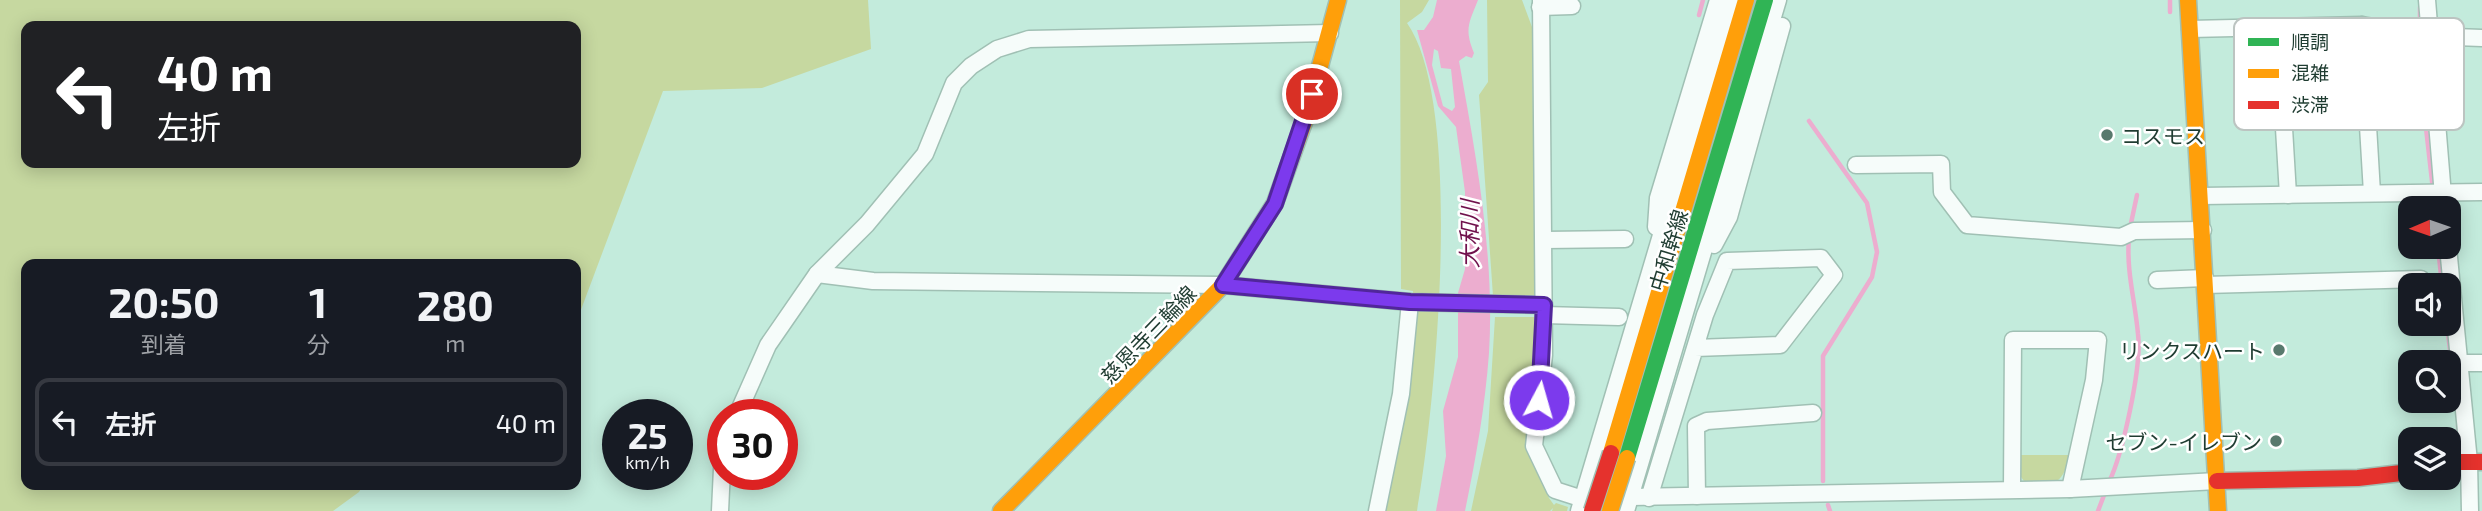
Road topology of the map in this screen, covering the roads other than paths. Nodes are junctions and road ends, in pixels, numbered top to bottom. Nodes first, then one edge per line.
1 (1338, 0) edge
2 (1718, 0) edge
3 (1731, 0) edge
4 (1746, 0) edge
5 (1765, 0) edge
6 (1778, 0) edge
7 (1788, 0) edge
8 (2189, 0) edge
9 (2427, 0) edge
10 (1541, 4) edge
11 (1572, 6) dead end
12 (2424, 18) edge
13 (2234, 28) edge
14 (2190, 29) junction
15 (1330, 33) junction
16 (2464, 37) edge
17 (2482, 38) edge
18 (2284, 130) edge
19 (2368, 130) edge
20 (2431, 130) edge
21 (1856, 166) dead end
22 (2482, 192) edge
23 (2372, 193) junction
24 (2288, 195) junction
25 (2201, 196) junction
26 (2422, 196) edge
27 (2438, 196) edge
28 (2447, 196) edge
29 (2203, 230) junction
30 (1625, 239) dead end
31 (1545, 240) junction
32 (1654, 258) junction
33 (2449, 259) edge
34 (817, 274) junction
35 (1696, 279) junction
36 (2398, 279) edge
37 (2157, 280) dead end
38 (2205, 281) junction
39 (1223, 285) junction
40 (1410, 302) junction
41 (1544, 310) junction
42 (1619, 317) dead end
43 (1695, 348) junction
44 (2456, 350) edge
45 (2461, 363) edge
46 (2482, 363) edge
47 (2461, 385) edge
48 (744, 399) edge
49 (1813, 413) dead end
50 (2475, 462) edge
51 (2398, 473) edge
52 (2217, 481) junction
53 (2012, 489) junction
54 (2070, 489) junction
55 (721, 490) edge
56 (1697, 496) junction
57 (1648, 498) junction
58 (1629, 504) edge
59 (1585, 507) edge
60 (720, 511) edge
61 (1001, 511) edge
62 (1377, 511) edge
63 (1609, 511) edge
64 (2218, 511) edge
65 (2470, 511) edge

1 - 15 main road, 慈恩寺三輪線
2 - 32 street
3 - 32 street
4 - 59 main road, 中和幹線, bridge
5 - 63 main road, 中和幹線, bridge
6 - 35 street
7 - 35 street
8 - 14 main road
9 - 12 street
10 - 11 street
10 - 31 street
13 - 14 street
14 - 25 main road
15 - 34 street
15 - 39 main road, 慈恩寺三輪線
16 - 17 street
18 - 24 street
19 - 23 street
20 - 27 street
21 - 29 street
22 - 28 street
23 - 24 street
23 - 26 street
24 - 25 street
25 - 29 main road
29 - 38 main road
30 - 31 street
31 - 41 street
32 - 59 street
33 - 44 street
34 - 39 street
34 - 48 street
35 - 58 street
36 - 38 street
37 - 38 street
38 - 52 main road
39 - 40 street
39 - 61 main road, 慈恩寺三輪線
40 - 41 street
40 - 62 street
41 - 42 street
41 - 59 street
43 - 43 street
43 - 57 street
45 - 46 street
47 - 50 street
49 - 56 street
50 - 65 street
51 - 52 main road
52 - 54 street
52 - 64 main road
53 - 54 street
53 - 54 street
53 - 56 street
55 - 60 street
56 - 57 street
57 - 58 street

